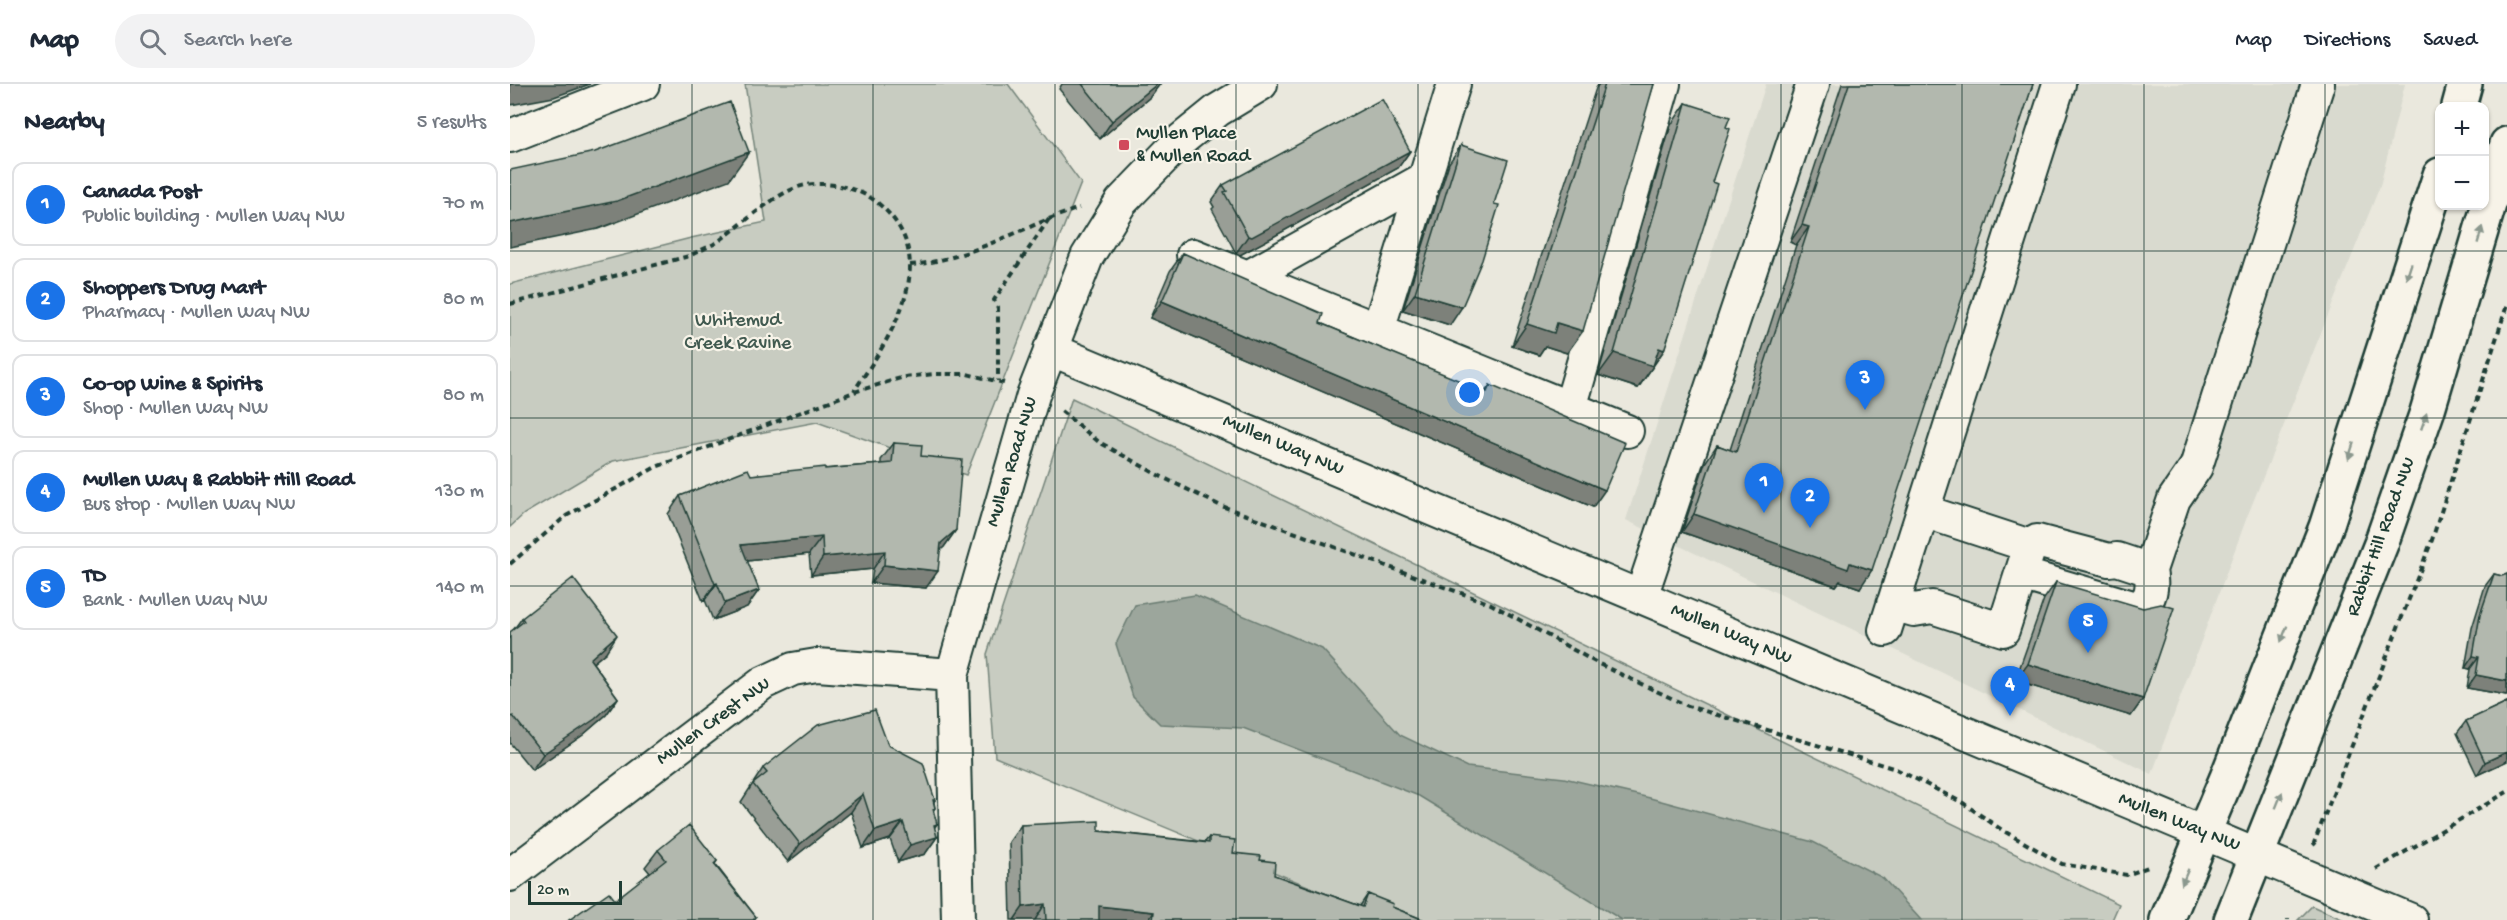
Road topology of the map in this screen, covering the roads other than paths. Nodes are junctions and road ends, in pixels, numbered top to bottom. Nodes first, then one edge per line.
1 (643, 84) edge
2 (1258, 84) edge
3 (1454, 84) edge
4 (1664, 84) edge
5 (1813, 84) edge
6 (2059, 84) edge
7 (2318, 84) edge
8 (2464, 84) edge
9 (2460, 102) edge
10 (510, 136) edge
11 (2507, 144) edge
12 (1424, 179) junction
13 (2435, 187) edge
14 (1193, 255) edge
15 (1248, 278) junction
16 (1378, 330) junction
17 (1050, 349) junction
18 (1570, 408) junction
19 (1627, 431) dead end
20 (1923, 511) junction
21 (2026, 560) junction
22 (2150, 570) junction
23 (1641, 597) junction
24 (952, 675) junction
25 (2203, 834) junction
26 (2258, 854) junction
27 (510, 875) edge
28 (958, 920) edge
29 (2167, 920) edge
30 (2231, 920) edge
31 (2411, 920) edge

1 - 10 street
2 - 17 street, Mullen Road NW
3 - 12 street
4 - 18 street
5 - 23 street
6 - 20 street
7 - 22 street
8 - 9 main road
26 -> 11 main road, Rabbit Hill Road NW
12 - 15 street
12 - 16 street
13 -> 25 main road
14 - 15 street
15 - 16 street
16 - 18 street
17 - 23 street, Mullen Way NW
17 - 24 street, Mullen Road NW
18 - 19 street
20 - 21 street
20 - 21 street
21 - 22 street
21 - 22 street
23 - 25 street, Mullen Way NW
24 - 27 street, Mullen Crest NW
24 - 28 street, Mullen Road NW
25 - 26 street, Mullen Way NW
25 -> 29 main road
26 - 30 main road, Rabbit Hill Road NW
26 - 31 street, Mullen Way NW

